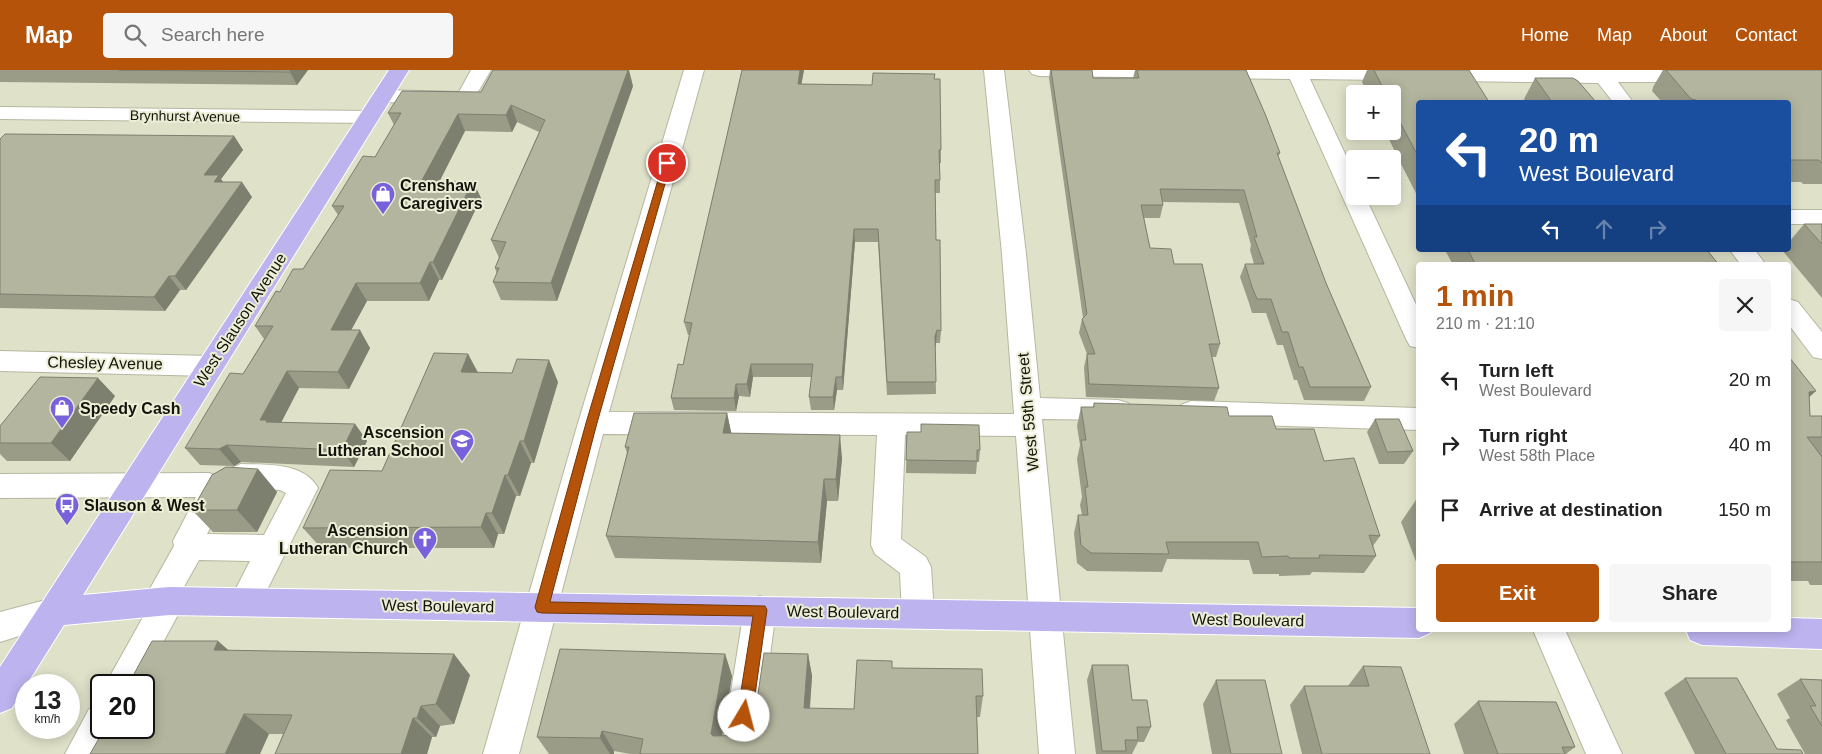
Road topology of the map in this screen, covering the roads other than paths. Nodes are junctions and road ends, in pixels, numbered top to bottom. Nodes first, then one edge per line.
1 (399, 70) edge
2 (481, 70) edge
3 (694, 70) edge
4 (994, 70) edge
5 (1039, 70) edge
6 (1297, 72) edge
7 (1601, 74) edge
8 (1661, 76) dead end
9 (383, 96) junction
10 (1622, 100) edge
11 (0, 114) edge
12 (370, 117) junction
13 (1791, 217) edge
14 (1822, 217) edge
15 (1744, 252) edge
16 (1752, 262) edge
17 (1791, 311) edge
18 (1416, 332) edge
19 (1822, 350) edge
20 (0, 361) edge
21 (70, 362) junction
22 (211, 366) junction
23 (51, 385) edge
24 (1028, 416) junction
25 (1416, 419) edge
26 (592, 423) junction
27 (890, 425) junction
28 (135, 484) junction
29 (0, 486) edge
30 (223, 488) junction
31 (189, 544) junction
32 (273, 548) junction
33 (164, 601) junction
34 (245, 602) junction
35 (542, 607) junction
36 (760, 610) junction
37 (53, 612) junction
38 (918, 614) junction
39 (1046, 616) junction
40 (1416, 623) edge
41 (0, 628) edge
42 (1550, 632) edge
43 (1762, 632) edge
44 (1822, 634) edge
45 (128, 674) edge
46 (0, 697) edge
47 (91, 739) edge
48 (83, 754) edge
49 (501, 754) edge
50 (739, 754) edge
51 (1057, 754) edge
52 (1604, 754) edge

1 - 9 main road, West Slauson Avenue
2 - 9 street
3 - 26 street
4 - 24 street, West 59th Street
5 - 6 street
6 - 7 street
6 - 18 street
7 - 8 street
7 - 10 street
9 - 12 main road, West Slauson Avenue
11 - 12 street, Brynhurst Avenue
12 - 22 main road, West Slauson Avenue
13 - 14 street
15 - 16 street
17 - 19 street
20 - 21 street, Chesley Avenue
21 - 22 street, Chesley Avenue
21 - 23 street
22 - 28 main road, West Slauson Avenue
24 - 25 street
24 - 27 street
24 - 39 street, West 59th Street
26 - 27 street
26 - 35 street
27 - 38 street
28 - 29 street
28 - 30 street
28 - 37 main road, West Slauson Avenue
30 - 31 street
30 - 32 street
31 - 32 street
31 - 33 street
32 - 34 street
33 - 34 main road, West Boulevard
33 - 37 main road, West Boulevard
33 - 45 street
34 - 35 main road, West Boulevard
35 - 36 main road, West Boulevard
35 - 49 street
36 - 38 main road, West Boulevard
36 - 50 street
37 - 41 street, West Boulevard
37 - 46 main road, West Slauson Avenue
38 - 39 main road, West Boulevard
39 - 40 main road, West Boulevard
39 - 51 street, West 59th Street
42 - 52 street
43 - 44 main road
47 - 48 street

